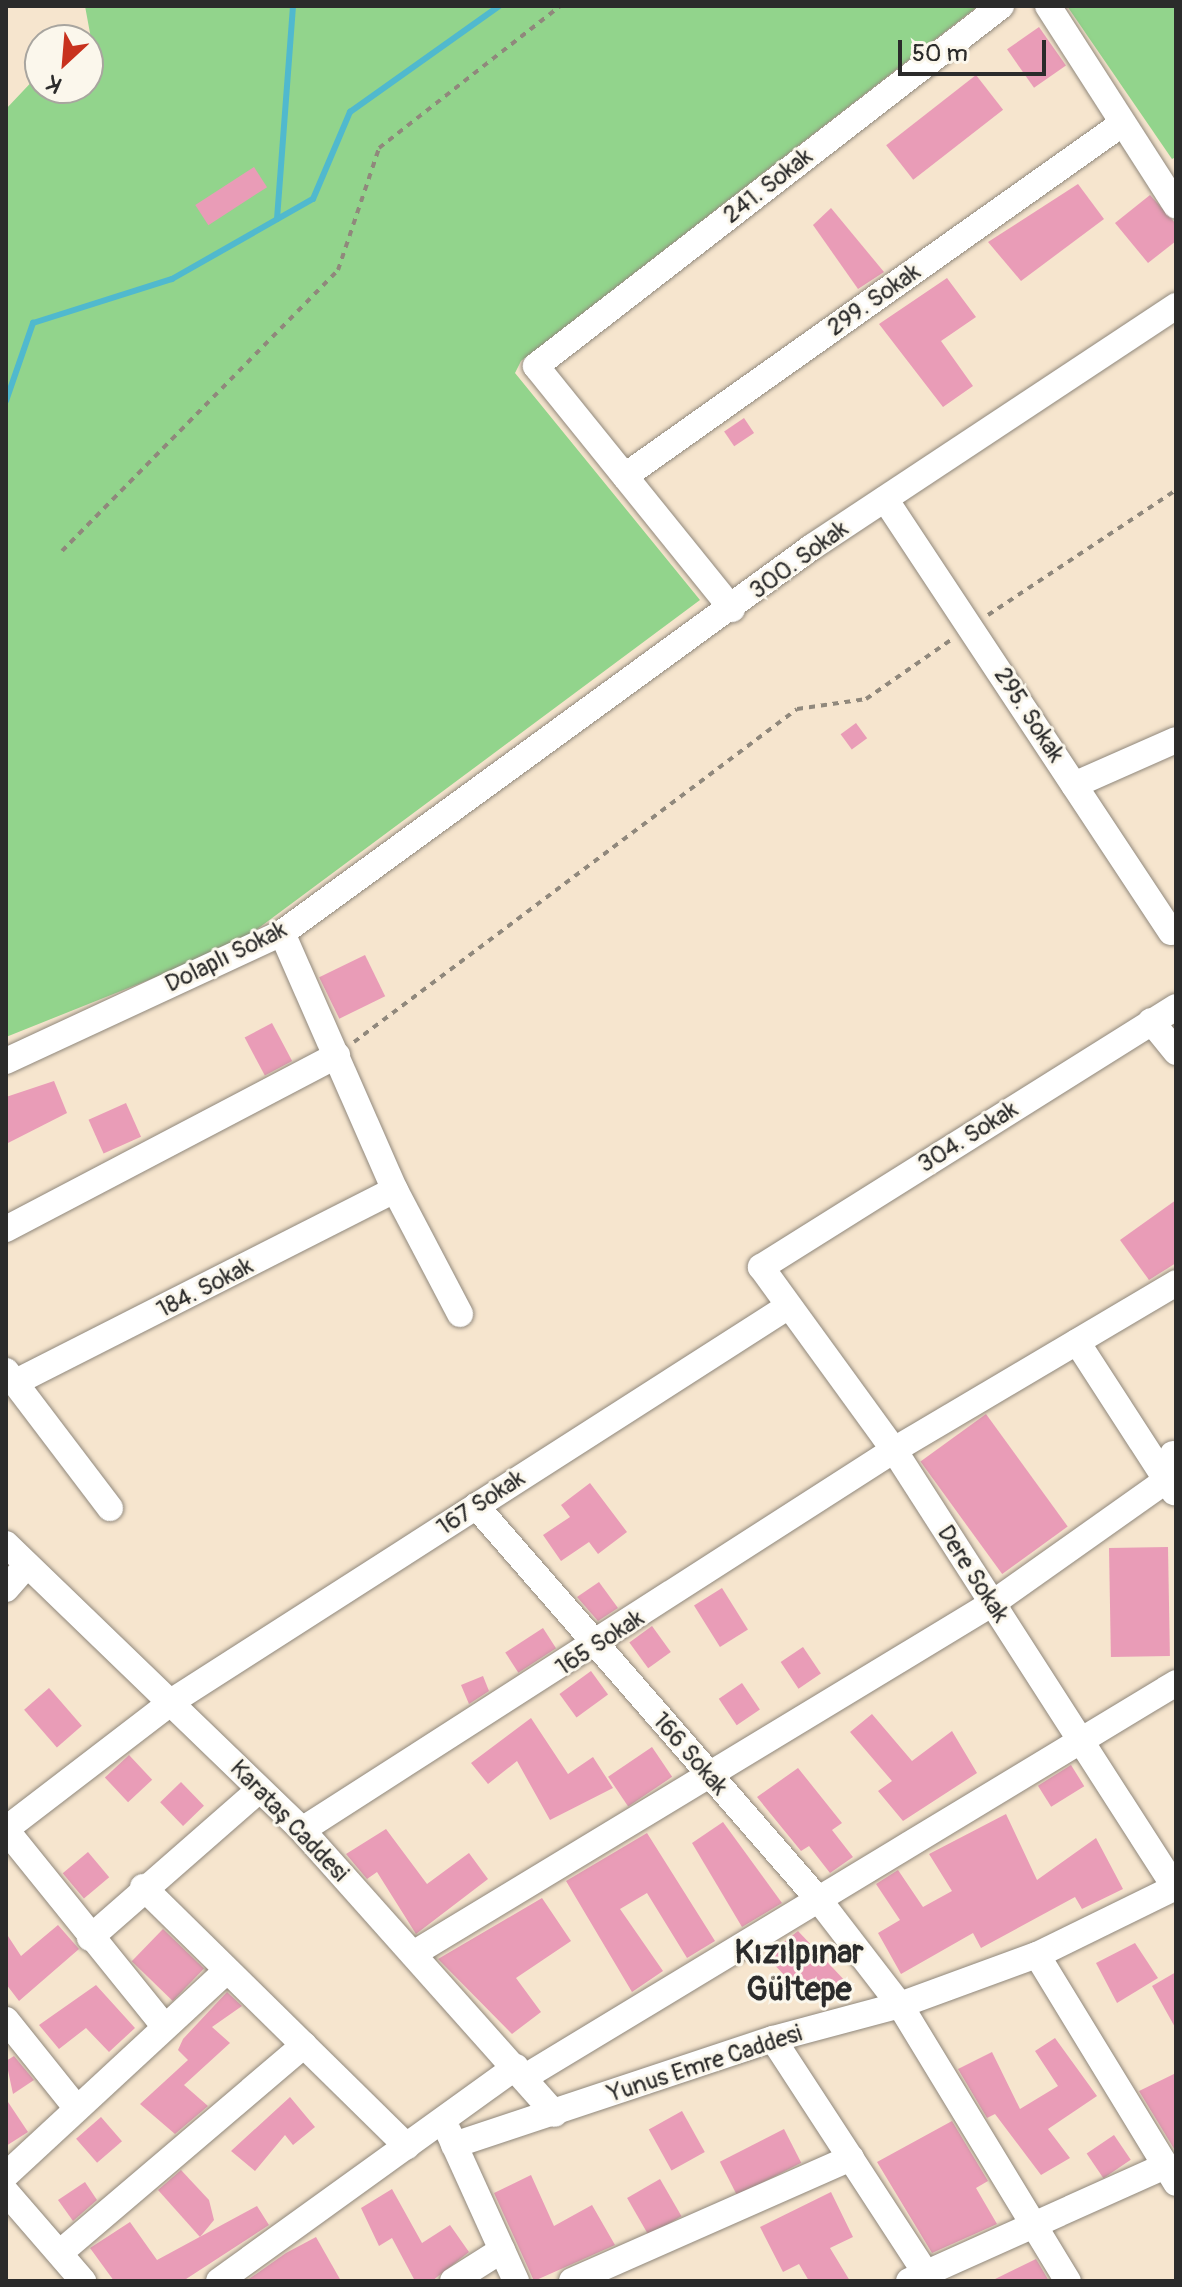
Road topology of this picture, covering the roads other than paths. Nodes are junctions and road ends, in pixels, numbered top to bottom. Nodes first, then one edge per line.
1 (1001, 6) edge
2 (1048, 6) edge
3 (1123, 123) junction
4 (1176, 205) edge
5 (1176, 306) edge
6 (625, 476) junction
7 (885, 499) junction
8 (732, 609) junction
9 (1176, 740) edge
10 (1074, 785) junction
11 (431, 827) joint
12 (1171, 932) dead end
13 (282, 933) junction
14 (1176, 1007) edge
15 (1151, 1021) junction
16 (1176, 1052) edge
17 (337, 1055) junction
18 (6, 1061) edge
19 (395, 1190) junction
20 (6, 1229) edge
21 (761, 1267) joint
22 (1176, 1283) edge
23 (789, 1306) junction
24 (460, 1314) dead end
25 (1077, 1342) junction
26 (10, 1377) edge
27 (894, 1450) junction
28 (1173, 1472) edge
29 (476, 1506) junction
30 (110, 1508) dead end
31 (6, 1544) edge
32 (26, 1566) junction
33 (6, 1589) edge
34 (993, 1603) junction
35 (598, 1645) junction
36 (1176, 1683) edge
37 (174, 1700) junction
38 (1080, 1745) junction
39 (706, 1775) junction
40 (259, 1790) junction
41 (6, 1830) edge
42 (302, 1830) junction
43 (143, 1887) junction
44 (1176, 1888) edge
45 (819, 1900) junction
46 (90, 1938) junction
47 (413, 1954) junction
48 (1037, 1955) junction
49 (227, 1970) junction
50 (900, 2005) junction
51 (6, 2020) edge
52 (164, 2026) junction
53 (773, 2039) junction
54 (304, 2045) junction
55 (520, 2072) junction
56 (75, 2106) junction
57 (555, 2114) junction
58 (443, 2120) junction
59 (454, 2145) junction
60 (407, 2146) junction
61 (851, 2158) junction
62 (1171, 2174) edge
63 (6, 2175) edge
64 (6, 2192) edge
65 (1035, 2226) junction
66 (502, 2250) junction
67 (62, 2251) junction
68 (922, 2278) edge
69 (83, 2281) edge
70 (219, 2281) edge
71 (453, 2281) edge
72 (516, 2281) edge
73 (572, 2281) edge
74 (1068, 2281) edge

1 - 6 street, 241. Sokak
2 - 3 street
3 - 4 street
3 - 6 street, 299. Sokak
5 - 7 street, 300. Sokak
6 - 8 street
7 - 8 street, 300. Sokak
7 - 10 street, 295. Sokak
8 - 11 street, 300. Sokak
9 - 10 street
10 - 12 street, 295. Sokak
11 - 13 street, Dolaplı Sokak
13 - 17 street
13 - 18 street, Dolaplı Sokak
14 - 15 street, 304. Sokak
15 - 16 street
15 - 21 street, 304. Sokak
17 - 19 street
17 - 20 street
19 - 24 street
19 - 26 street, 184. Sokak
21 - 23 street, Dere Sokak
22 - 25 street, 165 Sokak
23 - 27 street, Dere Sokak
23 - 29 street, 167 Sokak
25 - 27 street, 165 Sokak
25 - 28 street
26 - 30 street
27 - 34 street, Dere Sokak
27 - 35 street, 165 Sokak
28 - 34 street
29 - 35 street, 166 Sokak
29 - 37 street, 167 Sokak
31 - 32 street, Karataş Caddesi
32 - 33 street
32 - 37 street, Karataş Caddesi
34 - 38 street, Dere Sokak
34 - 39 street
35 - 39 street, 166 Sokak
35 - 42 street, 165 Sokak
36 - 38 street
37 - 40 street, Karataş Caddesi
37 - 41 street, 167 Sokak
38 - 44 street, Dere Sokak
38 - 45 street
39 - 45 street, 166 Sokak
39 - 47 street
40 - 42 street, Karataş Caddesi
40 - 43 street
41 - 46 street
42 - 47 street, Karataş Caddesi
43 - 46 street
43 - 49 street
44 - 48 street, Yunus Emre Caddesi
45 - 50 street, 166 Sokak
45 - 55 street
46 - 52 street
47 - 55 street, Karataş Caddesi
48 - 50 street, Yunus Emre Caddesi
48 - 62 street
49 - 52 street
49 - 54 street
50 - 53 street, Yunus Emre Caddesi
50 - 65 street, 166 Sokak
51 - 56 street
52 - 56 street
53 - 57 street, Yunus Emre Caddesi
53 - 61 street
54 - 60 street
54 - 67 street
55 - 57 street, Karataş Caddesi
55 - 58 street
56 - 63 street
57 - 59 street, Yunus Emre Caddesi
58 - 59 street
58 - 60 street
59 - 66 street
60 - 70 street
61 - 68 street
61 - 73 street
62 - 65 street
64 - 67 street
65 - 68 street
65 - 74 street, 166 Sokak
66 - 71 street
66 - 72 street
67 - 69 street

